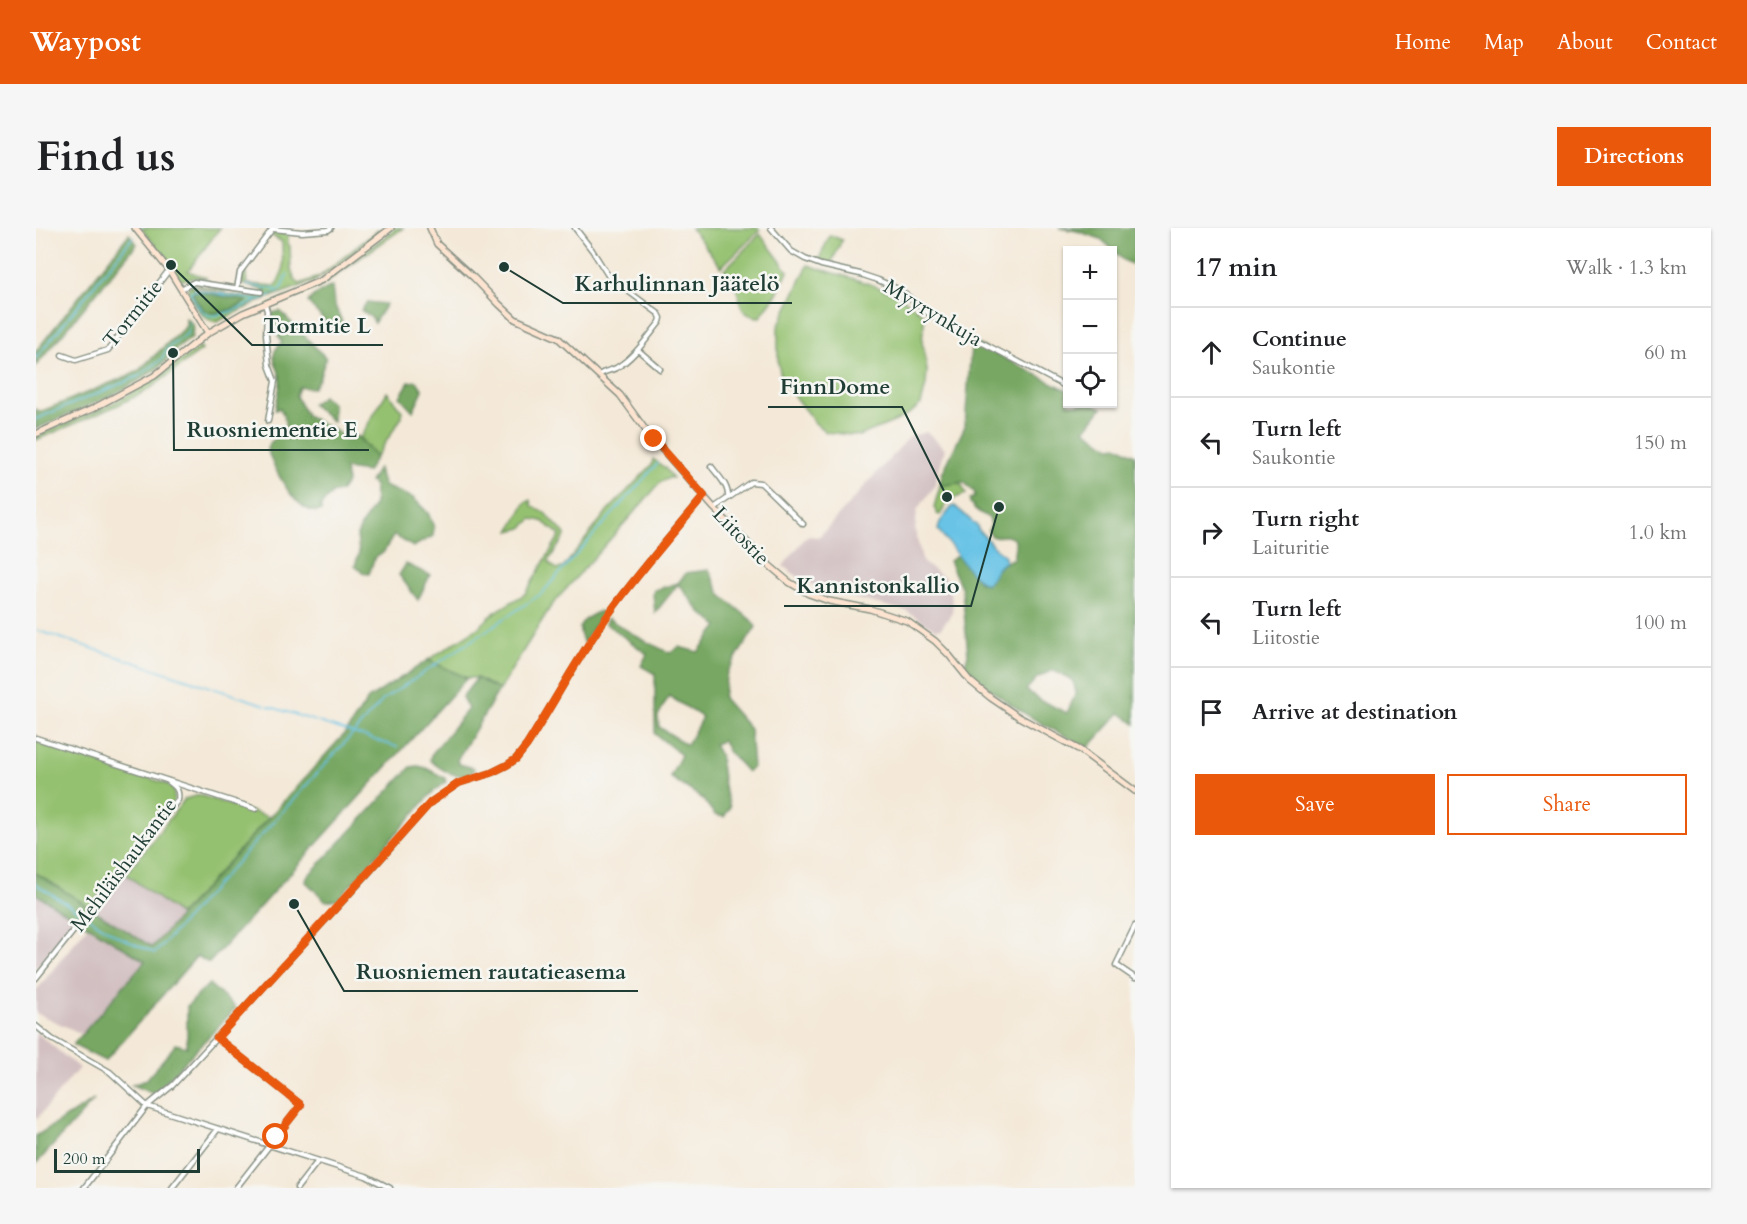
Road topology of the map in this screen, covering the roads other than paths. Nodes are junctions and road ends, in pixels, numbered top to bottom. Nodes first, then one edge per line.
1 (135, 228) edge
2 (273, 228) edge
3 (331, 228) edge
4 (391, 228) edge
5 (430, 228) edge
6 (574, 228) edge
7 (771, 228) edge
8 (169, 270) junction
9 (237, 288) junction
10 (181, 289) junction
11 (261, 292) dead end
12 (264, 304) junction
13 (208, 333) junction
14 (638, 350) junction
15 (62, 355) dead end
16 (660, 369) dead end
17 (599, 375) junction
18 (1063, 385) edge
19 (268, 421) dead end
20 (36, 434) edge
21 (711, 466) dead end
22 (704, 496) junction
23 (728, 499) junction
24 (714, 508) junction
25 (803, 524) dead end
26 (36, 738) edge
27 (168, 781) junction
28 (1135, 791) edge
29 (256, 809) dead end
30 (1135, 926) edge
31 (36, 978) edge
32 (1135, 978) edge
33 (36, 1026) edge
34 (217, 1038) junction
35 (147, 1107) junction
36 (218, 1129) junction
37 (270, 1145) junction
38 (318, 1161) junction
39 (378, 1182) junction
40 (84, 1188) edge
41 (172, 1188) edge
42 (236, 1188) edge
43 (297, 1188) edge
44 (374, 1188) edge
45 (390, 1188) edge

1 - 8 street
2 - 3 street
2 - 9 street
4 - 12 street
5 - 17 street, Liitostie
6 - 14 street
7 - 18 street, Myyrynkuja
8 - 10 street
8 - 15 street, Tormitie
9 - 10 street
9 - 11 street
10 - 13 street
12 - 13 street
12 - 19 street
13 - 20 street
14 - 16 street
14 - 17 street
17 - 22 street, Liitostie
21 - 23 street
22 - 24 street, Liitostie
22 - 34 street
23 - 24 street
23 - 25 street
24 - 28 street, Liitostie
26 - 27 street
27 - 29 street
27 - 31 street, Mehiläishaukantie
30 - 32 street
33 - 35 street
34 - 35 street
34 - 37 street
35 - 36 street
35 - 40 street
36 - 37 street
36 - 41 street
37 - 38 street
37 - 42 street
38 - 39 street
38 - 43 street
39 - 44 street
39 - 45 street

